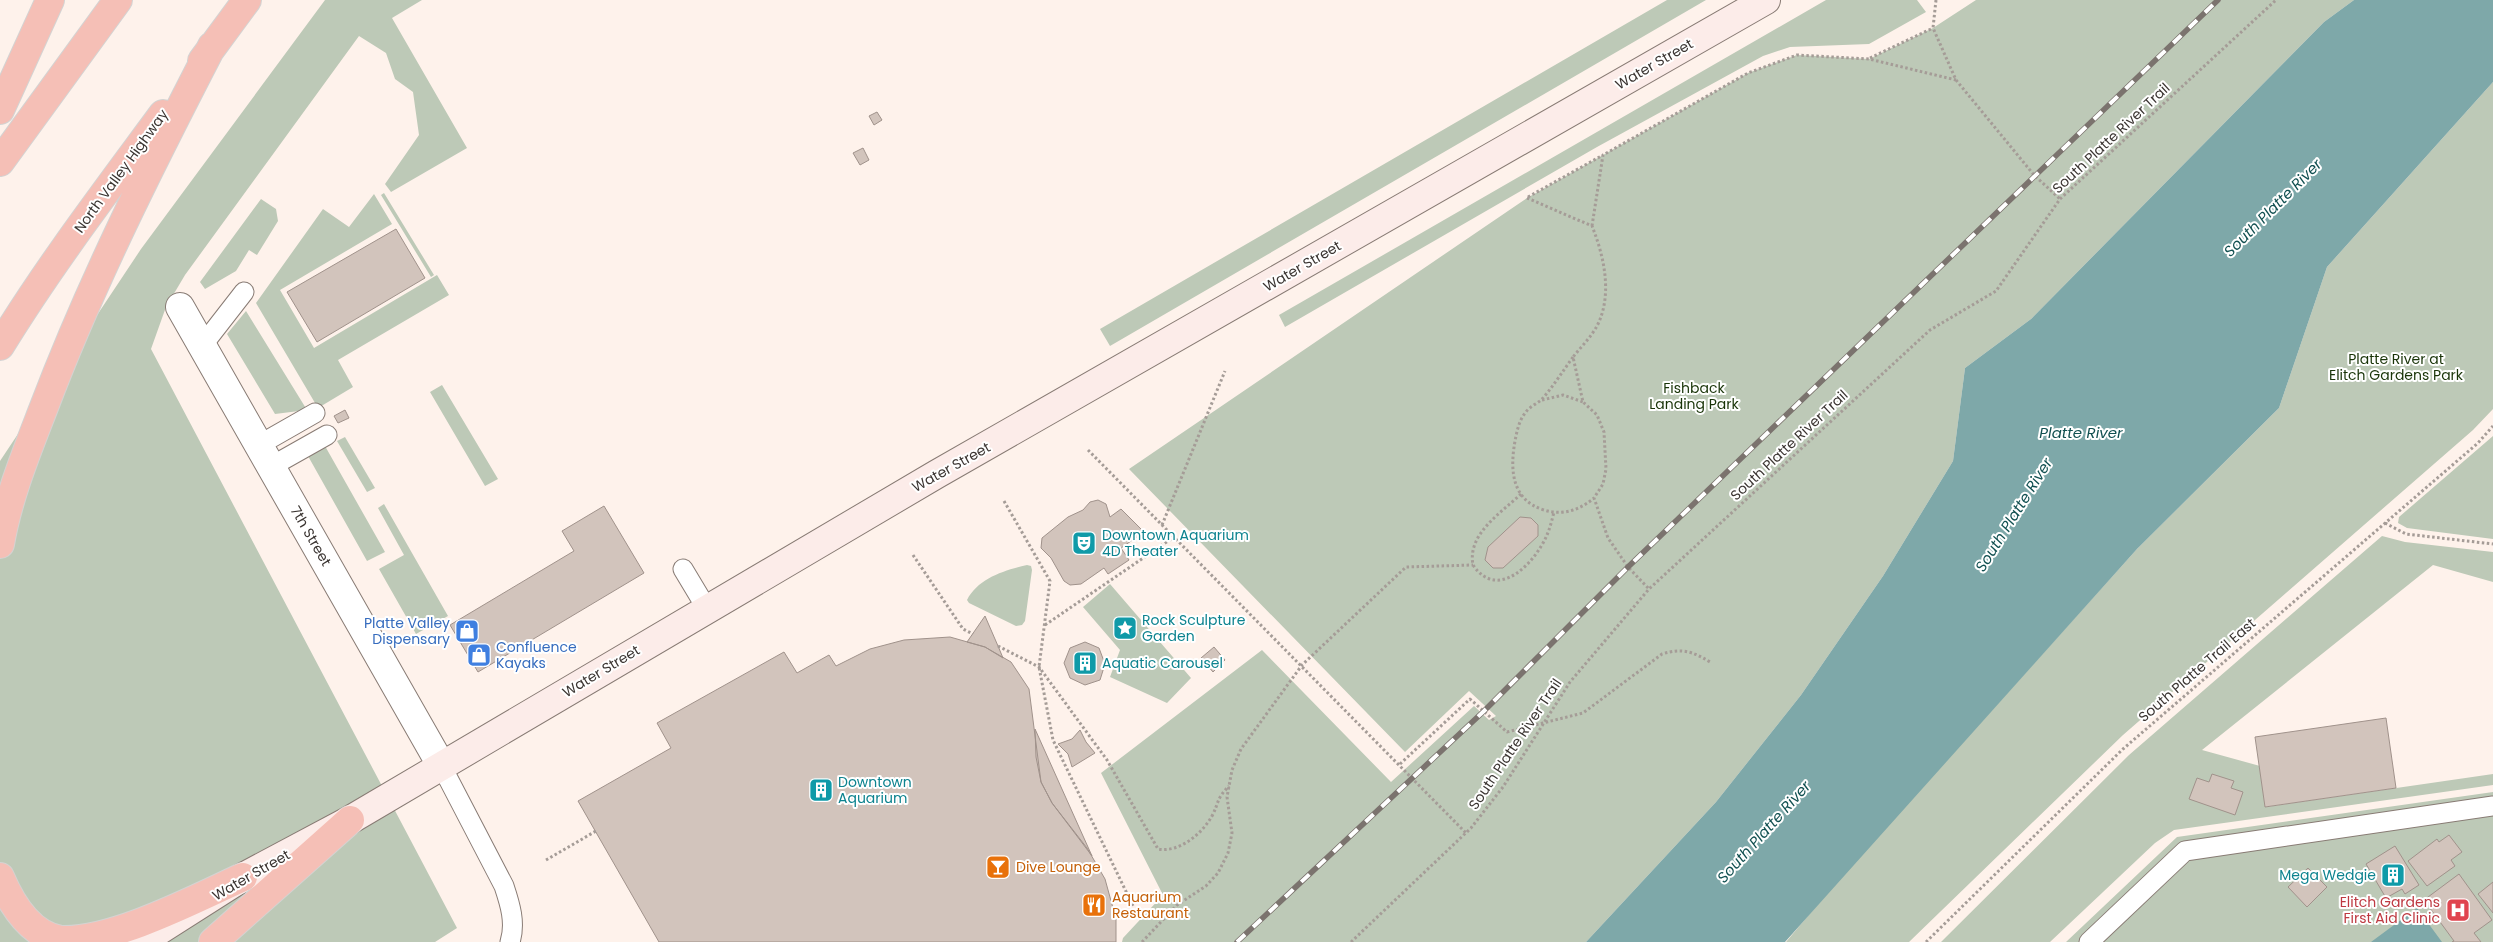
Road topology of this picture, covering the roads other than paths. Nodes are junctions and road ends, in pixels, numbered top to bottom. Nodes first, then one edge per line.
1 (50, 0) edge
2 (118, 0) edge
3 (247, 0) edge
4 (1766, 0) edge
5 (212, 46) junction
6 (0, 110) edge
7 (0, 162) edge
8 (244, 292) dead end
9 (180, 307) dead end
10 (0, 346) edge
11 (202, 346) junction
12 (315, 413) dead end
13 (327, 435) dead end
14 (265, 455) junction
15 (0, 544) edge
16 (684, 569) dead end
17 (708, 609) junction
18 (442, 766) junction
19 (2493, 806) edge
20 (350, 820) junction
21 (0, 877) edge
22 (243, 877) junction
23 (141, 942) edge
24 (213, 942) edge
25 (510, 942) edge
26 (2089, 942) edge

1 - 6 highway
2 - 7 highway
3 - 5 highway, North Valley Highway
4 - 17 street, Water Street
5 - 10 highway, North Valley Highway
5 - 15 highway
8 - 11 lane
9 - 11 street, 7th Street
11 - 14 street, 7th Street
12 - 14 lane
13 - 14 lane
14 - 18 street, 7th Street
16 - 17 lane
17 - 18 street, Water Street
18 - 20 street, Water Street
18 - 25 lane
19 - 26 lane
20 - 22 street, Water Street
20 - 24 highway
21 - 22 highway
22 - 23 street, Water Street

